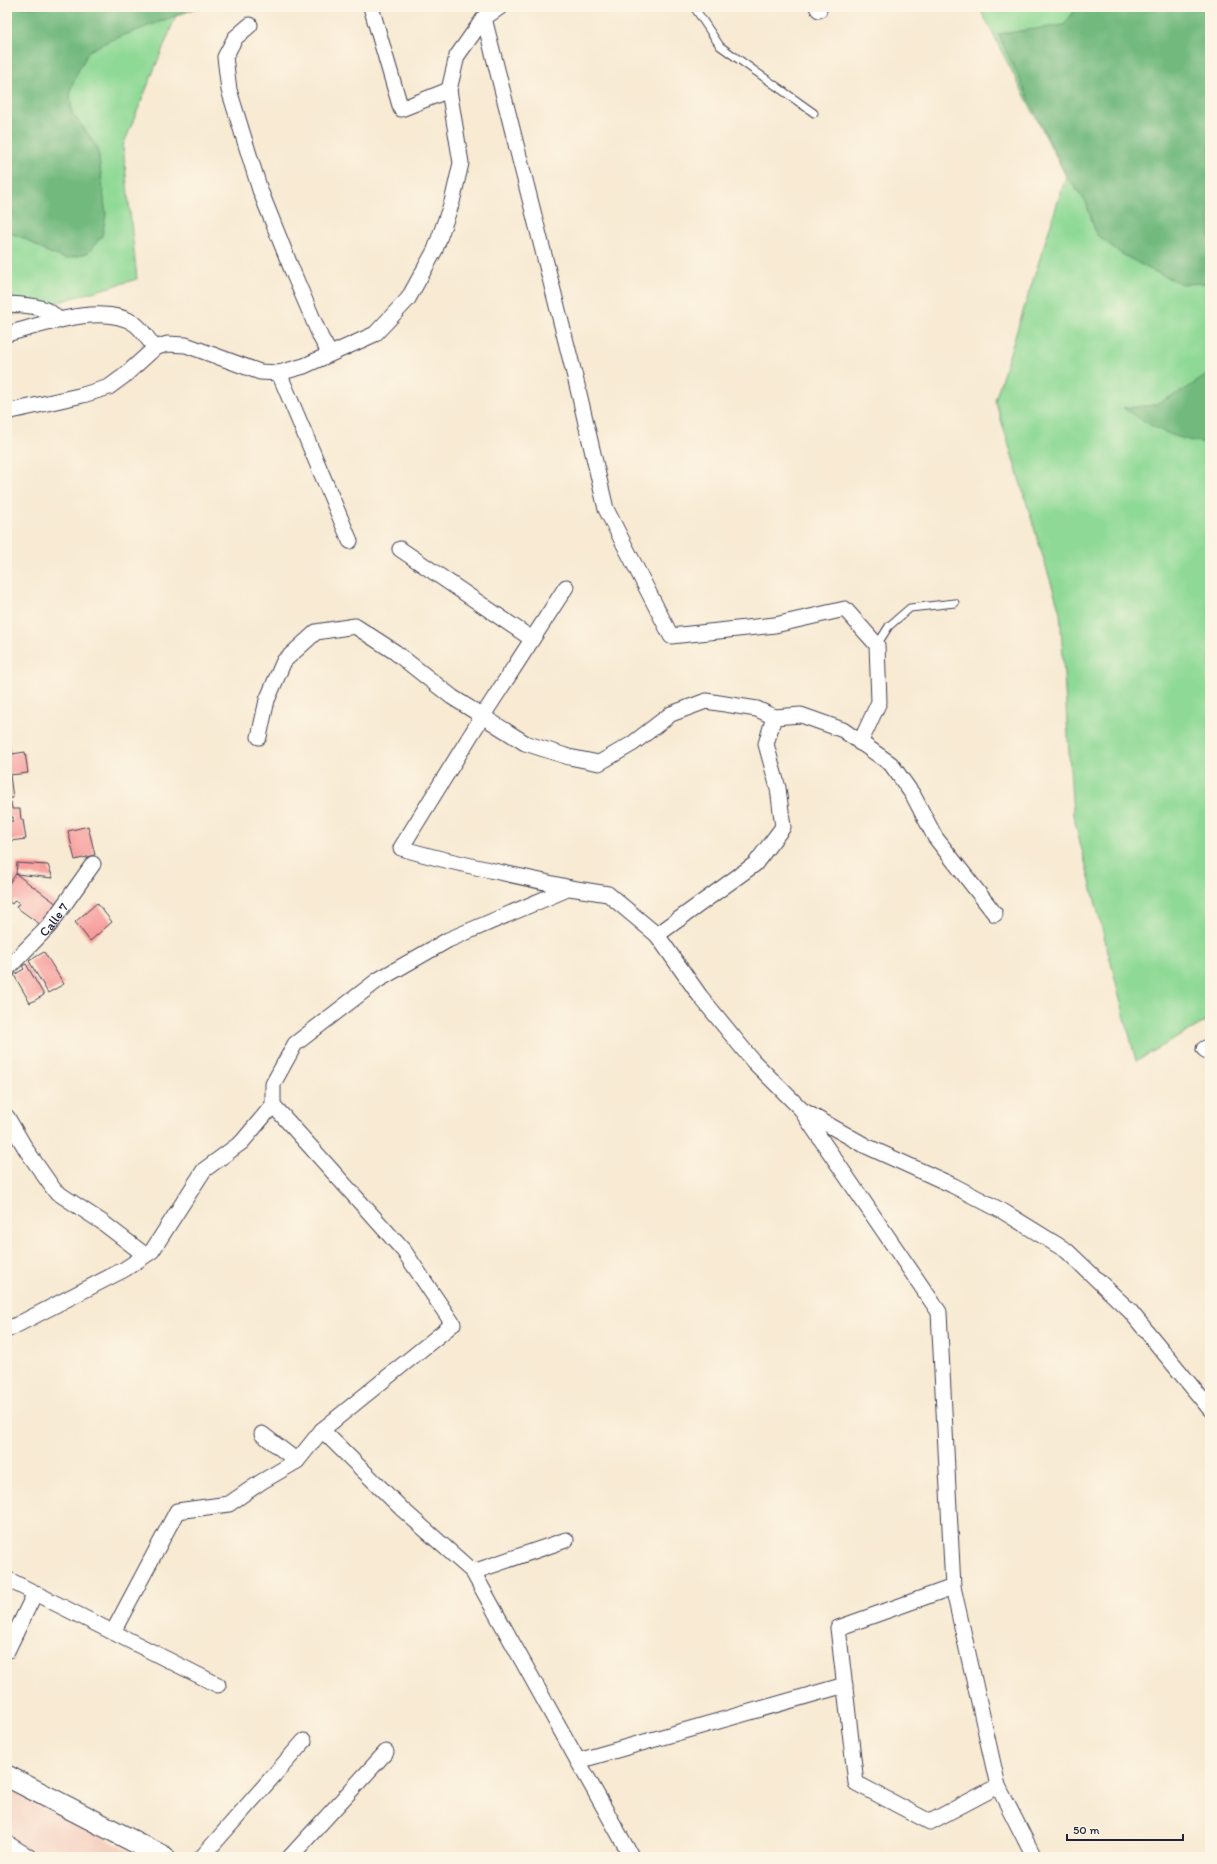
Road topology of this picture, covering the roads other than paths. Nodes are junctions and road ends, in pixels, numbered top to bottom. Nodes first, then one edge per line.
1 (371, 7) edge
2 (500, 7) edge
3 (694, 7) edge
4 (484, 18) junction
5 (250, 25) dead end
6 (449, 90) junction
7 (814, 113) dead end
8 (7, 304) edge
9 (58, 321) junction
10 (7, 334) edge
11 (155, 348) junction
12 (330, 354) junction
13 (279, 374) junction
14 (7, 412) edge
15 (350, 542) dead end
16 (400, 549) dead end
17 (566, 587) dead end
18 (955, 603) dead end
19 (532, 639) junction
20 (877, 645) junction
21 (482, 717) junction
22 (774, 717) junction
23 (259, 737) dead end
24 (860, 743) junction
25 (93, 864) dead end
26 (570, 888) junction
27 (995, 914) dead end
28 (657, 935) junction
29 (7, 969) edge
30 (1210, 1046) edge
31 (1210, 1053) edge
32 (273, 1105) junction
33 (802, 1110) junction
34 (7, 1117) edge
35 (145, 1256) junction
36 (7, 1330) edge
37 (1210, 1409) edge
38 (322, 1430) junction
39 (262, 1434) dead end
40 (297, 1462) junction
41 (566, 1540) dead end
42 (473, 1572) junction
43 (7, 1579) edge
44 (953, 1587) junction
45 (35, 1593) junction
46 (113, 1632) junction
47 (7, 1651) edge
48 (218, 1685) dead end
49 (845, 1685) junction
50 (304, 1741) dead end
51 (386, 1752) dead end
52 (578, 1761) junction
53 (7, 1776) edge
54 (998, 1786) junction
55 (8, 1844) edge
56 (29, 1857) edge
57 (164, 1857) edge
58 (202, 1857) edge
59 (290, 1857) edge
60 (624, 1857) edge
61 (1034, 1857) edge

1 - 6 street
2 - 4 street
3 - 7 lane
4 - 6 street
4 - 20 street
5 - 12 street
6 - 12 street
8 - 9 street
9 - 10 street
9 - 11 street
11 - 13 street
11 - 14 street
12 - 13 street
13 - 15 street
16 - 19 street
17 - 19 street
18 - 20 lane
19 - 21 street
20 - 24 street
21 - 22 street
21 - 23 street
21 - 26 street
22 - 24 street
22 - 28 street
24 - 27 street
25 - 29 street, Calle 7
26 - 28 street
26 - 32 street
28 - 33 street
30 - 31 street
32 - 35 street
32 - 38 street
33 - 37 street
33 - 44 street
34 - 35 street
35 - 36 street
38 - 40 street
38 - 42 street
39 - 40 street
40 - 46 street
41 - 42 street
42 - 52 street
43 - 45 street
44 - 49 street
44 - 54 street
45 - 46 street
45 - 47 street
46 - 48 street
49 - 52 street
49 - 54 street
50 - 58 street
51 - 59 street
52 - 60 street
53 - 57 main road
54 - 61 street
55 - 56 street

